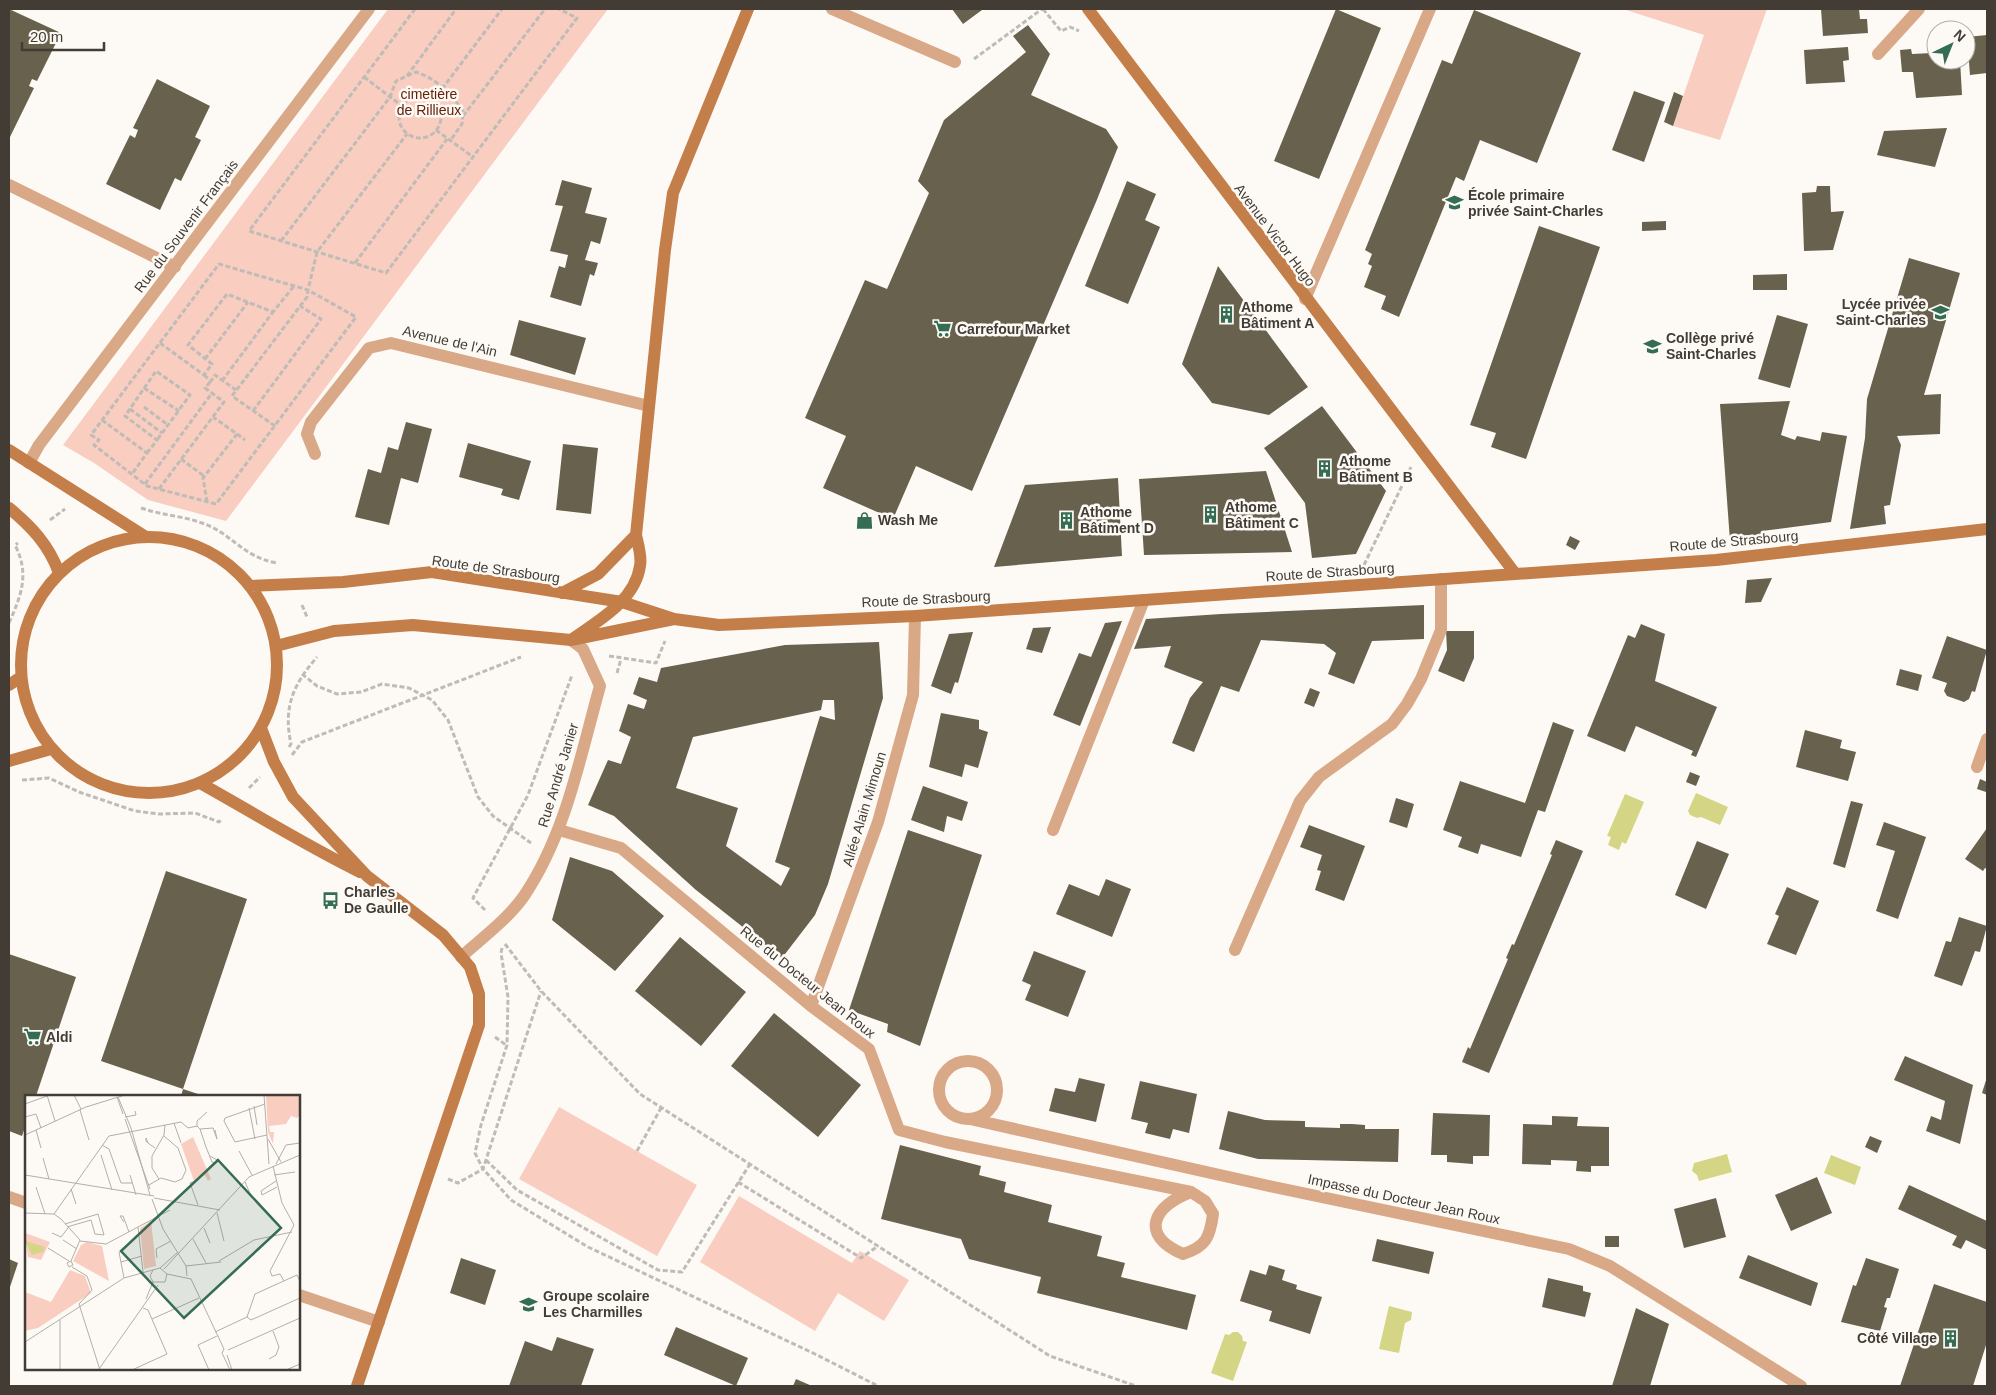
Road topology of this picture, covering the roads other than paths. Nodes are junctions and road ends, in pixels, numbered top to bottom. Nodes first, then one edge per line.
1 (369, 9) edge
2 (748, 9) edge
3 (832, 9) edge
4 (1088, 9) edge
5 (1430, 9) edge
6 (1919, 9) edge
7 (1878, 54) dead end
8 (955, 62) road end
9 (9, 185) edge
10 (175, 267) junction
11 (1306, 299) junction
12 (649, 406) junction
13 (9, 450) edge
14 (315, 454) dead end
15 (29, 463) junction
16 (9, 508) edge
17 (1987, 529) edge
18 (636, 535) junction
19 (146, 537) junction
20 (1514, 572) junction
21 (59, 573) junction
22 (1441, 579) junction
23 (250, 586) junction
24 (562, 593) junction
25 (1144, 600) junction
26 (622, 602) junction
27 (915, 616) junction
28 (674, 619) junction
29 (571, 640) junction
30 (276, 646) junction
31 (21, 677) junction
32 (9, 685) edge
33 (261, 728) junction
34 (1987, 739) edge
35 (51, 749) junction
36 (11, 761) edge
37 (1977, 767) dead end
38 (200, 783) junction
39 (559, 830) junction
40 (1053, 830) dead end
41 (367, 876) junction
42 (1235, 950) dead end
43 (461, 957) junction
44 (812, 1006) junction
45 (970, 1119) junction
46 (1191, 1192) junction
47 (9, 1197) edge
48 (25, 1203) edge
49 (300, 1295) edge
50 (379, 1322) junction
51 (357, 1386) edge
52 (1801, 1386) edge

1 - 10 street, Rue du Souvenir Français
2 - 12 main road
3 - 8 street
4 - 11 main road, Avenue Victor Hugo
5 - 11 street
6 - 7 street
9 - 10 street
10 - 15 street, Rue du Souvenir Français
11 - 20 main road, Avenue Victor Hugo
12 - 14 street, Avenue de l'Ain
12 - 18 main road
13 - 15 main road
15 - 19 main road
16 - 21 main road
17 - 20 main road, Route de Strasbourg
18 - 24 main road
18 - 26 main road
19 - 21 main road
19 - 23 main road
20 - 22 main road, Route de Strasbourg
21 - 31 main road
22 - 25 main road, Route de Strasbourg
22 - 42 street
23 - 24 main road, Route de Strasbourg
23 - 30 main road
24 - 26 main road, Route de Strasbourg
25 - 27 main road, Route de Strasbourg
25 - 40 street
26 - 28 main road, Route de Strasbourg
26 - 29 main road
27 - 28 main road, Route de Strasbourg
27 - 44 street, Allée Alain Mimoun
28 - 29 main road, Route de Strasbourg
29 - 30 main road, Route de Strasbourg
29 - 39 street, Rue André Janier
30 - 33 main road
31 - 32 main road
31 - 35 main road
33 - 38 main road
33 - 41 main road
34 - 37 street
35 - 36 main road
35 - 38 main road
38 - 41 main road
39 - 43 street, Rue André Janier
39 - 44 street, Rue du Docteur Jean Roux
41 - 43 main road
43 - 50 main road
44 - 46 street, Rue du Docteur Jean Roux
45 - 45 street, Impasse du Docteur Jean Roux
45 - 52 street, Impasse du Docteur Jean Roux
46 - 46 street, Rue du Docteur Jean Roux
47 - 48 street
49 - 50 street
50 - 51 main road

